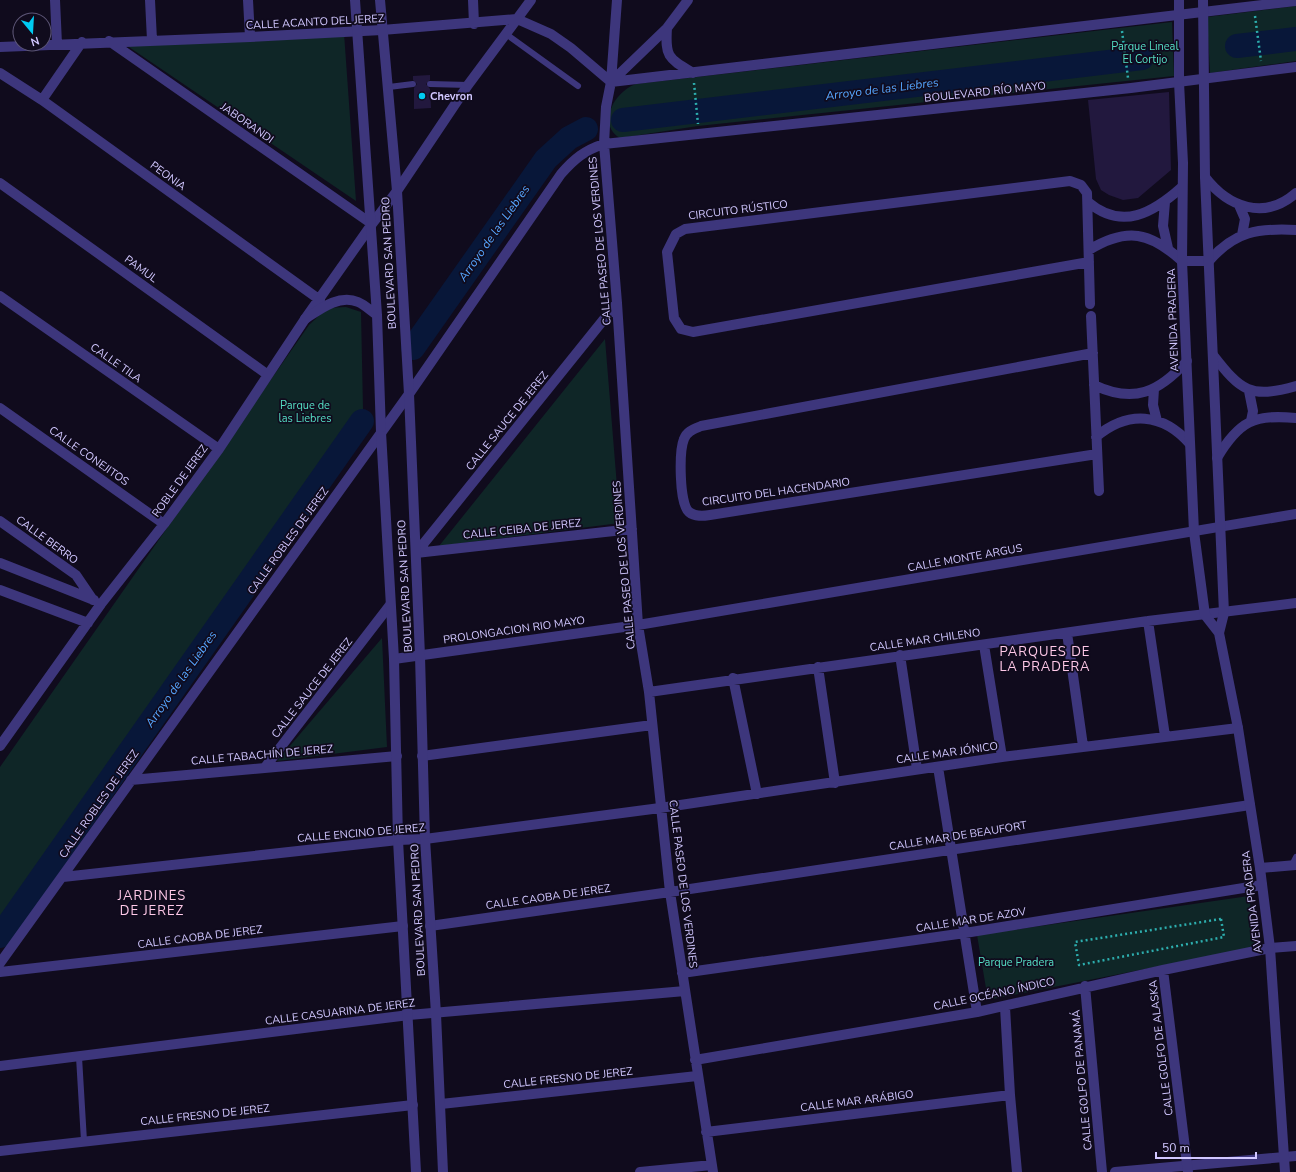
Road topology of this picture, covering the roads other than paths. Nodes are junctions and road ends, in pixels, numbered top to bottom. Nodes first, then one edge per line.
1 (55, 0) edge
2 (150, 0) edge
3 (248, 0) edge
4 (355, 0) edge
5 (380, 0) edge
6 (473, 0) edge
7 (531, 0) edge
8 (617, 0) edge
9 (688, 0) edge
10 (1179, 0) edge
11 (1203, 0) edge
12 (1296, 1) edge
13 (1203, 12) junction
14 (1180, 15) junction
15 (517, 19) junction
16 (474, 24) junction
17 (667, 28) junction
18 (382, 30) junction
19 (357, 31) junction
20 (506, 34) junction
21 (250, 37) junction
22 (152, 40) junction
23 (109, 41) junction
24 (82, 42) junction
25 (57, 44) junction
26 (0, 46) edge
27 (1296, 67) edge
28 (0, 73) edge
29 (693, 73) junction
30 (1204, 79) junction
31 (611, 82) junction
32 (1179, 82) junction
33 (414, 84) dead end
34 (430, 84) dead end
35 (468, 85) junction
36 (578, 86) dead end
37 (389, 87) junction
38 (42, 100) junction
39 (604, 144) junction
40 (1205, 177) junction
41 (0, 183) edge
42 (1182, 187) junction
43 (397, 191) junction
44 (1296, 194) edge
45 (1088, 202) junction
46 (1165, 202) junction
47 (1239, 205) junction
48 (372, 224) junction
49 (1296, 230) edge
50 (1242, 235) junction
51 (1168, 248) junction
52 (1088, 250) junction
53 (1182, 261) junction
54 (1209, 261) junction
55 (1089, 262) junction
56 (0, 296) edge
57 (320, 300) junction
58 (617, 303) junction
59 (1090, 304) dead end
60 (377, 315) junction
61 (1091, 316) dead end
62 (306, 319) junction
63 (1093, 353) junction
64 (1213, 355) junction
65 (1187, 361) junction
66 (268, 375) junction
67 (1094, 385) junction
68 (1296, 386) edge
69 (1154, 388) junction
70 (1249, 391) junction
71 (409, 394) junction
72 (0, 408) edge
73 (1296, 418) edge
74 (1157, 421) junction
75 (1251, 421) junction
76 (381, 432) junction
77 (1096, 437) junction
78 (1190, 444) junction
79 (219, 449) junction
80 (1097, 454) junction
81 (1217, 458) junction
82 (1099, 491) dead end
83 (1296, 514) edge
84 (0, 521) edge
85 (164, 524) junction
86 (1220, 528) junction
87 (632, 529) junction
88 (1194, 532) junction
89 (416, 553) junction
90 (0, 563) edge
91 (0, 590) edge
92 (97, 602) junction
93 (1296, 603) edge
94 (390, 605) junction
95 (1224, 613) junction
96 (1205, 615) junction
97 (1148, 621) junction
98 (88, 623) junction
99 (638, 625) junction
100 (1067, 633) junction
101 (1219, 633) junction
102 (984, 645) junction
103 (420, 656) junction
104 (900, 656) junction
105 (394, 659) junction
106 (818, 667) junction
107 (733, 678) junction
108 (649, 692) junction
109 (652, 724) junction
110 (1238, 728) junction
111 (1165, 736) junction
112 (0, 746) edge
113 (1083, 746) junction
114 (397, 756) junction
115 (422, 756) junction
116 (1002, 757) junction
117 (266, 766) junction
118 (938, 767) junction
119 (916, 769) junction
120 (130, 780) junction
121 (835, 783) junction
122 (757, 794) junction
123 (1250, 805) junction
124 (660, 808) junction
125 (425, 839) junction
126 (398, 840) junction
127 (952, 849) junction
128 (1295, 862) edge
129 (1260, 868) junction
130 (62, 877) junction
131 (1262, 885) junction
132 (670, 892) junction
133 (403, 926) junction
134 (430, 926) junction
135 (965, 933) junction
136 (1296, 946) edge
137 (1270, 948) junction
138 (0, 963) edge
139 (1163, 970) junction
140 (0, 972) edge
141 (682, 973) junction
142 (1085, 986) junction
143 (685, 991) junction
144 (1005, 1007) junction
145 (977, 1012) junction
146 (436, 1014) junction
147 (409, 1015) junction
148 (78, 1056) junction
149 (695, 1060) junction
150 (0, 1066) edge
151 (697, 1076) junction
152 (1010, 1094) junction
153 (441, 1104) junction
154 (413, 1105) junction
155 (706, 1132) junction
156 (84, 1141) junction
157 (0, 1151) edge
158 (1296, 1156) edge
159 (1284, 1157) junction
160 (712, 1169) edge
161 (1188, 1169) edge
162 (416, 1172) edge
163 (443, 1172) edge
164 (640, 1172) edge
165 (1017, 1172) edge
166 (1102, 1172) edge
167 (1115, 1172) edge
168 (1285, 1172) edge

1 - 25 street
2 - 22 street
3 - 21 street
4 - 19 street, BOULEVARD SAN PEDRO
5 - 18 street, BOULEVARD SAN PEDRO
6 - 16 street
7 - 15 street, ROBLE DE JEREZ
8 - 31 street, CALLE PASEO DE LOS VERDINES
9 - 17 street
10 - 14 street, AVENIDA PRADERA
11 - 13 street, AVENIDA PRADERA
12 - 13 street
13 - 14 street
13 - 30 street, AVENIDA PRADERA
14 - 29 street
14 - 32 street, AVENIDA PRADERA
15 - 16 street, CALLE ACANTO DEL JEREZ
15 - 20 street, ROBLE DE JEREZ
15 - 31 street
16 - 18 street, CALLE ACANTO DEL JEREZ
17 - 29 street
17 - 31 street
18 - 19 street, CALLE ACANTO DEL JEREZ
18 - 37 street, BOULEVARD SAN PEDRO
19 - 21 street, CALLE ACANTO DEL JEREZ
19 - 48 street, BOULEVARD SAN PEDRO
20 - 35 street, ROBLE DE JEREZ
20 - 36 lane
21 - 22 street, CALLE ACANTO DEL JEREZ
22 - 23 street, CALLE ACANTO DEL JEREZ
23 - 24 street, CALLE ACANTO DEL JEREZ
23 - 48 street, JABORANDI
24 - 25 street, CALLE ACANTO DEL JEREZ
24 - 38 street
25 - 26 street, CALLE ACANTO DEL JEREZ
27 - 30 street, BOULEVARD RÍO MAYO
28 - 38 street, PEONIA
29 - 31 street
30 - 32 street, BOULEVARD RÍO MAYO
30 - 40 street, AVENIDA PRADERA
31 - 39 street, CALLE PASEO DE LOS VERDINES
32 - 39 street, BOULEVARD RÍO MAYO
32 - 42 street, AVENIDA PRADERA
33 - 37 lane
34 - 35 lane
35 - 43 street, ROBLE DE JEREZ
37 - 43 street, BOULEVARD SAN PEDRO
38 - 57 street, PEONIA
39 - 58 street, CALLE PASEO DE LOS VERDINES
39 - 71 street, CALLE ROBLES DE JEREZ
40 - 47 street
40 - 54 street, AVENIDA PRADERA
41 - 66 street, PAMUL
42 - 46 street
42 - 53 street, AVENIDA PRADERA
43 - 48 street, ROBLE DE JEREZ
43 - 71 street, BOULEVARD SAN PEDRO
44 - 47 street
45 - 46 street
45 - 52 street, CIRCUITO RÚSTICO
45 - 55 street, CIRCUITO RÚSTICO
46 - 51 street
47 - 50 street
48 - 57 street, ROBLE DE JEREZ
48 - 60 street, BOULEVARD SAN PEDRO
49 - 50 street
50 - 54 street
51 - 52 street
51 - 53 street
52 - 55 street, CIRCUITO RÚSTICO
53 - 54 street
53 - 65 street, AVENIDA PRADERA
54 - 64 street, AVENIDA PRADERA
55 - 59 street, CIRCUITO RÚSTICO
56 - 79 street, CALLE TILA
57 - 62 street, ROBLE DE JEREZ
58 - 87 street, CALLE PASEO DE LOS VERDINES
58 - 89 street, CALLE SAUCE DE JEREZ
60 - 62 street
60 - 76 street, BOULEVARD SAN PEDRO
61 - 63 street
62 - 66 street, ROBLE DE JEREZ
63 - 67 street
63 - 80 street, CIRCUITO DEL HACENDARIO
64 - 70 street
64 - 81 street, AVENIDA PRADERA
65 - 69 street
65 - 78 street, AVENIDA PRADERA
66 - 79 street, ROBLE DE JEREZ
67 - 69 street
67 - 77 street
68 - 70 street
69 - 74 street
70 - 75 street
71 - 76 street, CALLE ROBLES DE JEREZ
71 - 89 street, BOULEVARD SAN PEDRO
72 - 85 street, CALLE CONEJITOS
73 - 75 street
74 - 77 street
74 - 78 street
75 - 81 street
76 - 94 street, BOULEVARD SAN PEDRO
76 - 120 street, CALLE ROBLES DE JEREZ
77 - 80 street
78 - 88 street, AVENIDA PRADERA
79 - 85 street, ROBLE DE JEREZ
80 - 82 street
81 - 86 street, AVENIDA PRADERA
83 - 86 street, CALLE MONTE ARGUS
84 - 92 street, CALLE BERRO
85 - 92 street, ROBLE DE JEREZ
86 - 88 street, CALLE MONTE ARGUS
86 - 95 street, AVENIDA PRADERA
87 - 89 street, CALLE CEIBA DE JEREZ
87 - 99 street, CALLE PASEO DE LOS VERDINES
88 - 96 street, AVENIDA PRADERA
88 - 99 street, CALLE MONTE ARGUS
89 - 103 street, BOULEVARD SAN PEDRO
90 - 92 street
91 - 98 street
92 - 98 street, ROBLE DE JEREZ
93 - 95 street, CALLE MAR CHILENO
94 - 105 street, BOULEVARD SAN PEDRO
94 - 117 street, CALLE SAUCE DE JEREZ
95 - 96 street, CALLE MAR CHILENO
95 - 101 street, AVENIDA PRADERA
96 - 97 street, CALLE MAR CHILENO
96 - 101 street, AVENIDA PRADERA
97 - 100 street, CALLE MAR CHILENO
97 - 111 street
98 - 112 street, ROBLE DE JEREZ
99 - 103 street, PROLONGACION RIO MAYO
99 - 108 street, CALLE PASEO DE LOS VERDINES
100 - 102 street, CALLE MAR CHILENO
100 - 113 street
101 - 110 street, AVENIDA PRADERA
102 - 104 street, CALLE MAR CHILENO
102 - 116 street
103 - 105 street, PROLONGACION RIO MAYO
103 - 115 street, BOULEVARD SAN PEDRO
104 - 106 street, CALLE MAR CHILENO
104 - 119 street
105 - 114 street, BOULEVARD SAN PEDRO
106 - 107 street, CALLE MAR CHILENO
106 - 121 street
107 - 108 street, CALLE MAR CHILENO
107 - 122 street
108 - 109 street, CALLE PASEO DE LOS VERDINES
109 - 115 street
109 - 124 street, CALLE PASEO DE LOS VERDINES
110 - 111 street, CALLE MAR JÓNICO
110 - 123 street, AVENIDA PRADERA
111 - 113 street, CALLE MAR JÓNICO
113 - 116 street, CALLE MAR JÓNICO
114 - 117 street, CALLE TABACHÍN DE JEREZ
114 - 126 street, BOULEVARD SAN PEDRO
115 - 125 street, BOULEVARD SAN PEDRO
116 - 118 street, CALLE MAR JÓNICO
117 - 120 street, CALLE TABACHÍN DE JEREZ
118 - 119 street, CALLE MAR JÓNICO
118 - 127 street
119 - 121 street, CALLE MAR JÓNICO
120 - 130 street, CALLE ROBLES DE JEREZ
121 - 122 street, CALLE MAR JÓNICO
122 - 124 street, CALLE MAR JÓNICO
123 - 127 street, CALLE MAR DE BEAUFORT
123 - 129 street, AVENIDA PRADERA
124 - 125 street, CALLE ENCINO DE JEREZ
124 - 132 street, CALLE PASEO DE LOS VERDINES
125 - 126 street, CALLE ENCINO DE JEREZ
125 - 134 street, BOULEVARD SAN PEDRO
126 - 130 street, CALLE ENCINO DE JEREZ
126 - 133 street, BOULEVARD SAN PEDRO
127 - 132 street, CALLE MAR DE BEAUFORT
127 - 135 street
128 - 129 street
129 - 131 street, AVENIDA PRADERA
130 - 138 street, CALLE ROBLES DE JEREZ
131 - 135 street, CALLE MAR DE AZOV
131 - 137 street, AVENIDA PRADERA
132 - 134 street, CALLE CAOBA DE JEREZ
132 - 141 street, CALLE PASEO DE LOS VERDINES
133 - 140 street, CALLE CAOBA DE JEREZ
133 - 147 street, BOULEVARD SAN PEDRO
134 - 146 street, BOULEVARD SAN PEDRO
135 - 141 street, CALLE MAR DE AZOV
135 - 145 street
136 - 137 street, CALLE OCÉANO ÍNDICO
137 - 139 street, CALLE OCÉANO ÍNDICO
137 - 159 street, AVENIDA PRADERA
139 - 142 street, CALLE OCÉANO ÍNDICO
139 - 161 street, CALLE GOLFO DE ALASKA
141 - 143 street, CALLE PASEO DE LOS VERDINES
142 - 144 street, CALLE OCÉANO ÍNDICO
142 - 166 street, CALLE GOLFO DE PANAMÁ
143 - 146 street, CALLE CASUARINA DE JEREZ
143 - 149 street, CALLE PASEO DE LOS VERDINES
144 - 145 street, CALLE OCÉANO ÍNDICO
144 - 152 street
145 - 149 street, CALLE OCÉANO ÍNDICO
146 - 147 street, CALLE CASUARINA DE JEREZ
146 - 153 street, BOULEVARD SAN PEDRO
147 - 148 street, CALLE CASUARINA DE JEREZ
147 - 154 street, BOULEVARD SAN PEDRO
148 - 150 street, CALLE CASUARINA DE JEREZ
148 - 156 lane
149 - 151 street, CALLE PASEO DE LOS VERDINES
151 - 153 street, CALLE FRESNO DE JEREZ
151 - 155 street, CALLE PASEO DE LOS VERDINES
152 - 155 street, CALLE MAR ARÁBIGO
152 - 165 street
153 - 163 street, BOULEVARD SAN PEDRO
154 - 156 street, CALLE FRESNO DE JEREZ
154 - 162 street, BOULEVARD SAN PEDRO
155 - 160 street, CALLE PASEO DE LOS VERDINES
156 - 157 street, CALLE FRESNO DE JEREZ
158 - 159 street
159 - 161 street
159 - 168 street, AVENIDA PRADERA
160 - 164 street
161 - 167 street

